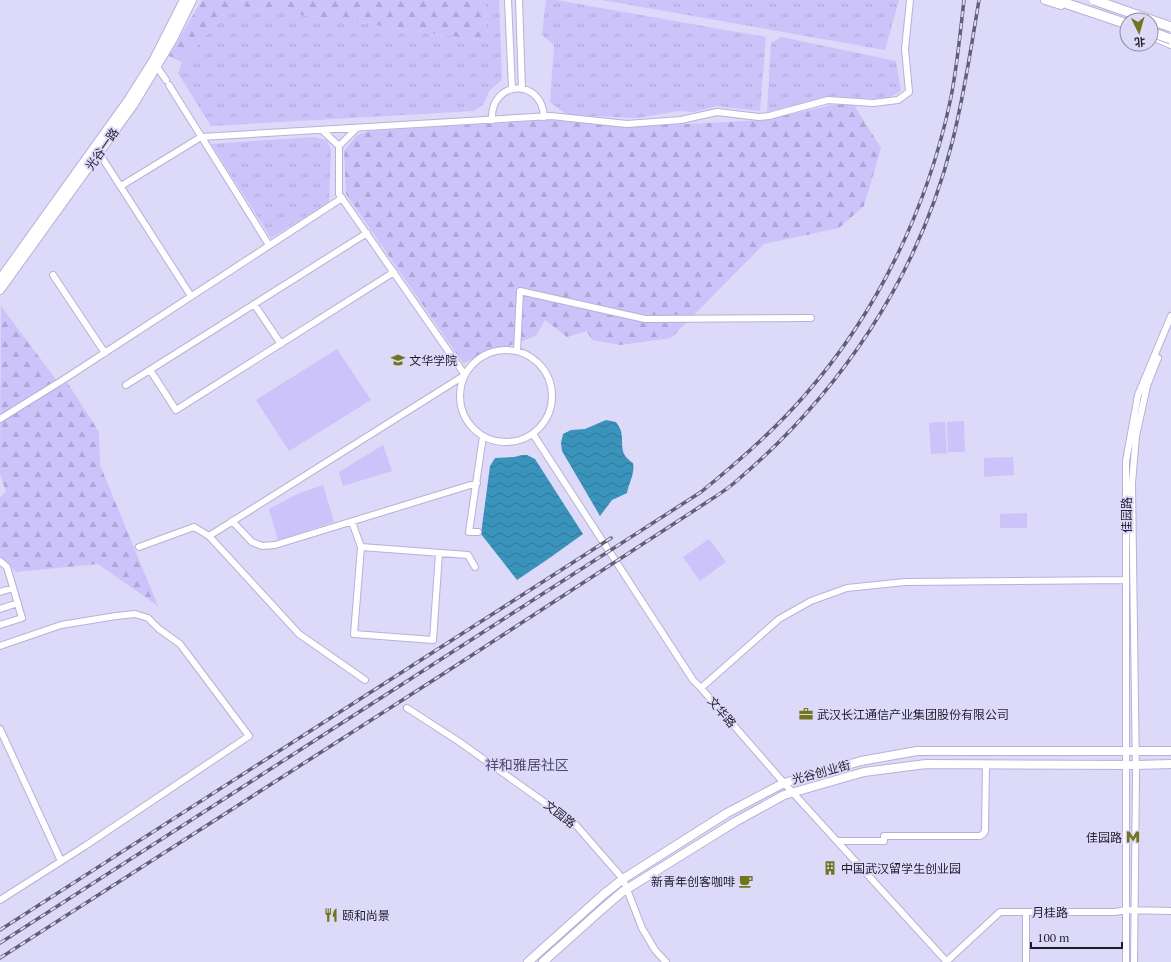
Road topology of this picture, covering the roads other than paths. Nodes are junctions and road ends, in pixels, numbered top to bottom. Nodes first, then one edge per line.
1 (184, 0) edge
2 (192, 0) edge
3 (508, 0) edge
4 (519, 0) edge
5 (910, 0) edge
6 (1045, 0) edge
7 (1056, 0) edge
8 (1094, 0) edge
9 (1105, 0) edge
10 (1140, 12) edge
11 (1159, 18) edge
12 (1119, 21) edge
13 (1159, 22) edge
14 (1171, 23) edge
15 (1119, 24) edge
16 (1171, 27) edge
17 (1159, 33) edge
18 (1159, 36) edge
19 (1159, 38) edge
20 (1171, 39) edge
21 (1171, 44) edge
22 (157, 67) junction
23 (512, 89) junction
24 (522, 89) junction
25 (544, 117) junction
26 (492, 120) junction
27 (357, 128) junction
28 (322, 130) junction
29 (201, 137) junction
30 (339, 146) junction
31 (99, 153) junction
32 (121, 186) junction
33 (342, 198) junction
34 (367, 233) junction
35 (269, 245) junction
36 (394, 272) junction
37 (53, 275) dead end
38 (0, 279) edge
39 (0, 290) edge
40 (191, 296) junction
41 (254, 304) junction
42 (1171, 316) edge
43 (811, 318) dead end
44 (1171, 326) edge
45 (281, 344) junction
46 (517, 351) junction
47 (105, 353) junction
48 (150, 370) junction
49 (465, 375) junction
50 (126, 385) dead end
51 (0, 419) edge
52 (533, 434) junction
53 (483, 436) junction
54 (476, 483) junction
55 (232, 521) junction
56 (352, 522) junction
57 (478, 532) dead end
58 (209, 536) junction
59 (139, 547) dead end
60 (361, 547) junction
61 (439, 553) junction
62 (0, 561) edge
63 (475, 567) dead end
64 (1126, 580) junction
65 (14, 588) junction
66 (0, 592) edge
67 (18, 603) junction
68 (0, 609) edge
69 (0, 626) edge
70 (0, 646) edge
71 (366, 680) dead end
72 (701, 688) junction
73 (407, 708) dead end
74 (0, 730) edge
75 (1135, 751) junction
76 (1171, 751) edge
77 (1125, 752) junction
78 (986, 764) junction
79 (1171, 764) edge
80 (1126, 765) junction
81 (1136, 765) junction
82 (784, 783) junction
83 (793, 793) junction
84 (838, 841) junction
85 (61, 861) junction
86 (623, 879) junction
87 (627, 890) junction
88 (0, 900) edge
89 (1126, 910) junction
90 (1135, 910) junction
91 (1171, 910) edge
92 (1026, 912) junction
93 (947, 961) edge
94 (528, 962) edge
95 (543, 962) edge
96 (666, 962) edge
97 (1026, 962) edge
98 (1126, 962) edge
99 (1134, 962) edge

1 - 38 main road, 光谷一路
2 - 22 main road, 光谷一路
3 - 23 street
4 - 24 street
5 - 25 street
6 - 15 main road
7 - 12 highway
8 - 16 highway, bridge
9 - 10 main road
11 - 14 main road
13 - 17 main road
18 - 20 highway, bridge
19 - 21 main road
22 - 29 street
22 - 31 main road, 光谷一路
23 - 24 street
23 - 26 street
24 - 25 street
25 - 26 street
26 - 27 street
27 - 28 street
27 - 30 street
28 - 29 street
28 - 30 street
29 - 32 street
29 - 35 street
30 - 33 street
31 - 32 street
31 - 39 main road, 光谷一路
32 - 40 street
33 - 34 street
33 - 35 street
34 - 36 street
34 - 41 street
35 - 40 street
36 - 45 street
36 - 49 street
37 - 47 street
40 - 47 street
41 - 45 street
41 - 48 street
42 - 64 street, 佳园路
43 - 46 street
44 - 75 street, 佳园路
45 - 48 street
46 - 49 street
46 - 52 street
47 - 51 street
48 - 50 street
49 - 53 street
49 - 55 street
52 - 53 street
52 - 72 street, 文华路
53 - 54 street
54 - 56 street
54 - 57 street
55 - 56 street
55 - 58 street
56 - 60 street
58 - 59 street
58 - 71 street
60 - 61 street
60 - 61 street
61 - 63 street
62 - 65 street
64 - 72 street
64 - 77 street, 佳园路
65 - 66 street
65 - 67 street
67 - 68 street
67 - 69 street
70 - 85 street
72 - 82 street, 文华路
73 - 86 street, 文园路
74 - 85 street
75 - 76 main road, 光谷创业街
75 - 77 main road, 光谷创业街
75 - 81 street, 佳园路
77 - 80 street, 佳园路
77 - 82 main road, 光谷创业街
78 - 80 main road, 光谷创业街
78 - 83 main road, 光谷创业街
78 - 84 street
79 - 81 main road, 光谷创业街
80 - 81 main road, 光谷创业街
80 - 89 street, 佳园路
81 - 90 street, 佳园路
82 - 83 street, 文华路
82 - 86 main road, 光谷创业街
83 - 84 street, 文华路
83 - 87 main road, 光谷创业街
84 - 93 street, 文华路
85 - 88 street
86 - 87 street, 文园路
86 - 94 main road, 光谷创业街
87 - 95 main road, 光谷创业街
87 - 96 street, 文园路
89 - 90 street, 月桂路
89 - 92 street, 月桂路
89 - 98 street, 佳园路
90 - 91 street, 月桂路
90 - 99 street, 佳园路
92 - 93 street, 月桂路
92 - 97 street

